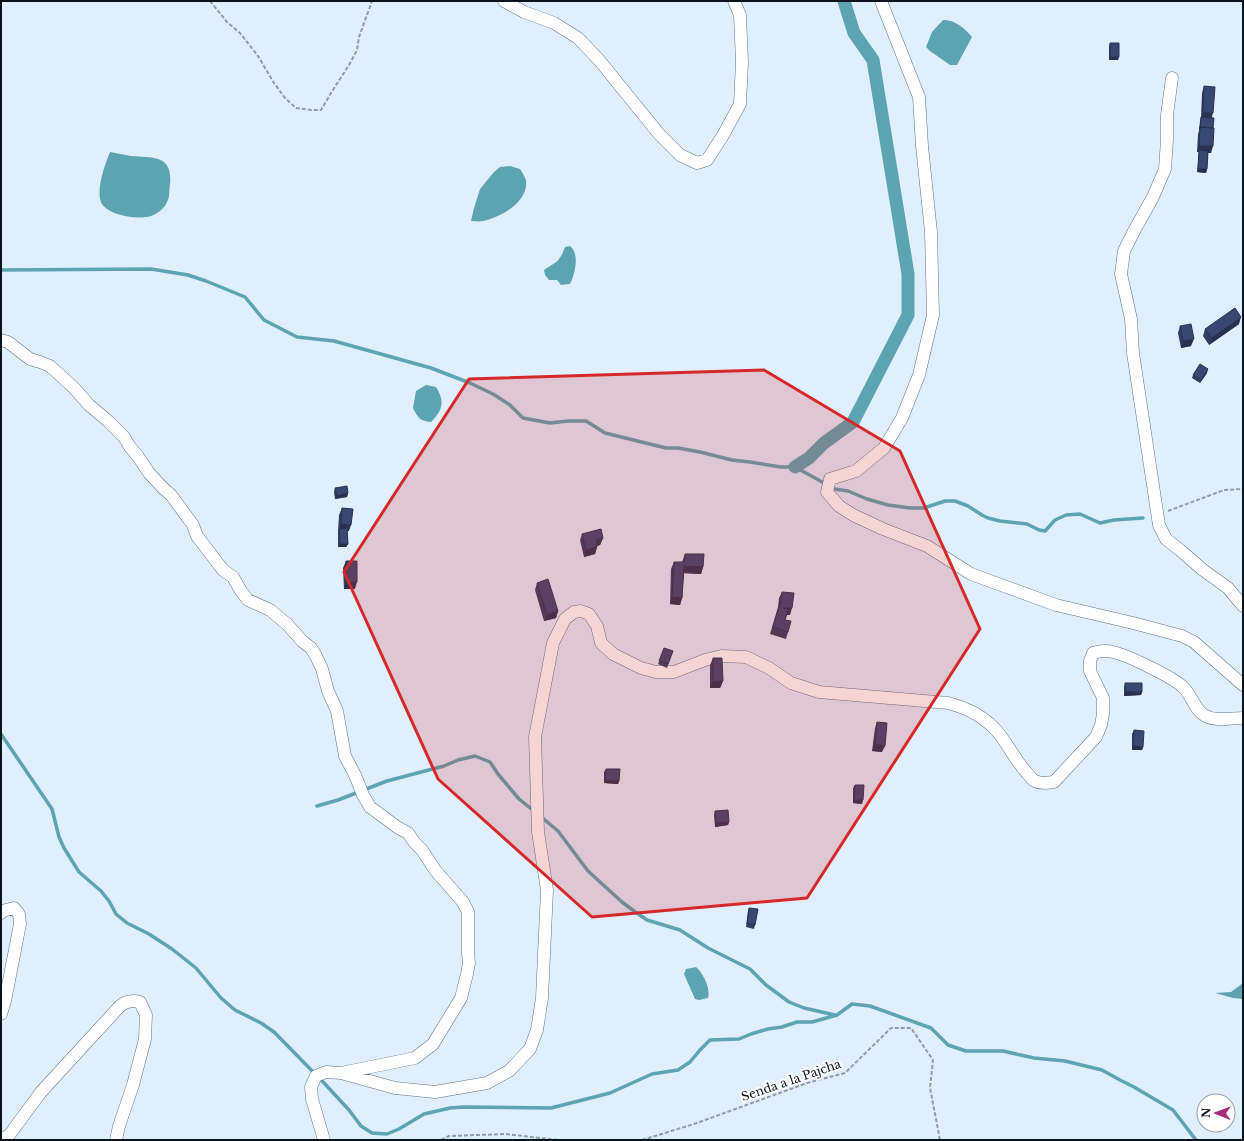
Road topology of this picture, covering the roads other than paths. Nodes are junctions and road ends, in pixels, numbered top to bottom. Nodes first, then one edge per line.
1 (504, 1) edge
2 (734, 1) edge
3 (880, 1) edge
4 (1172, 78) dead end
5 (1, 340) edge
6 (1243, 606) edge
7 (1243, 685) edge
8 (1243, 718) edge
9 (1, 913) edge
10 (1, 1014) edge
11 (341, 1073) junction
12 (2, 1140) edge
13 (116, 1140) edge
14 (324, 1140) edge

1 - 2 street
3 - 7 street
4 - 6 street
5 - 11 street
8 - 11 street
9 - 10 street
11 - 14 street
12 - 13 street

